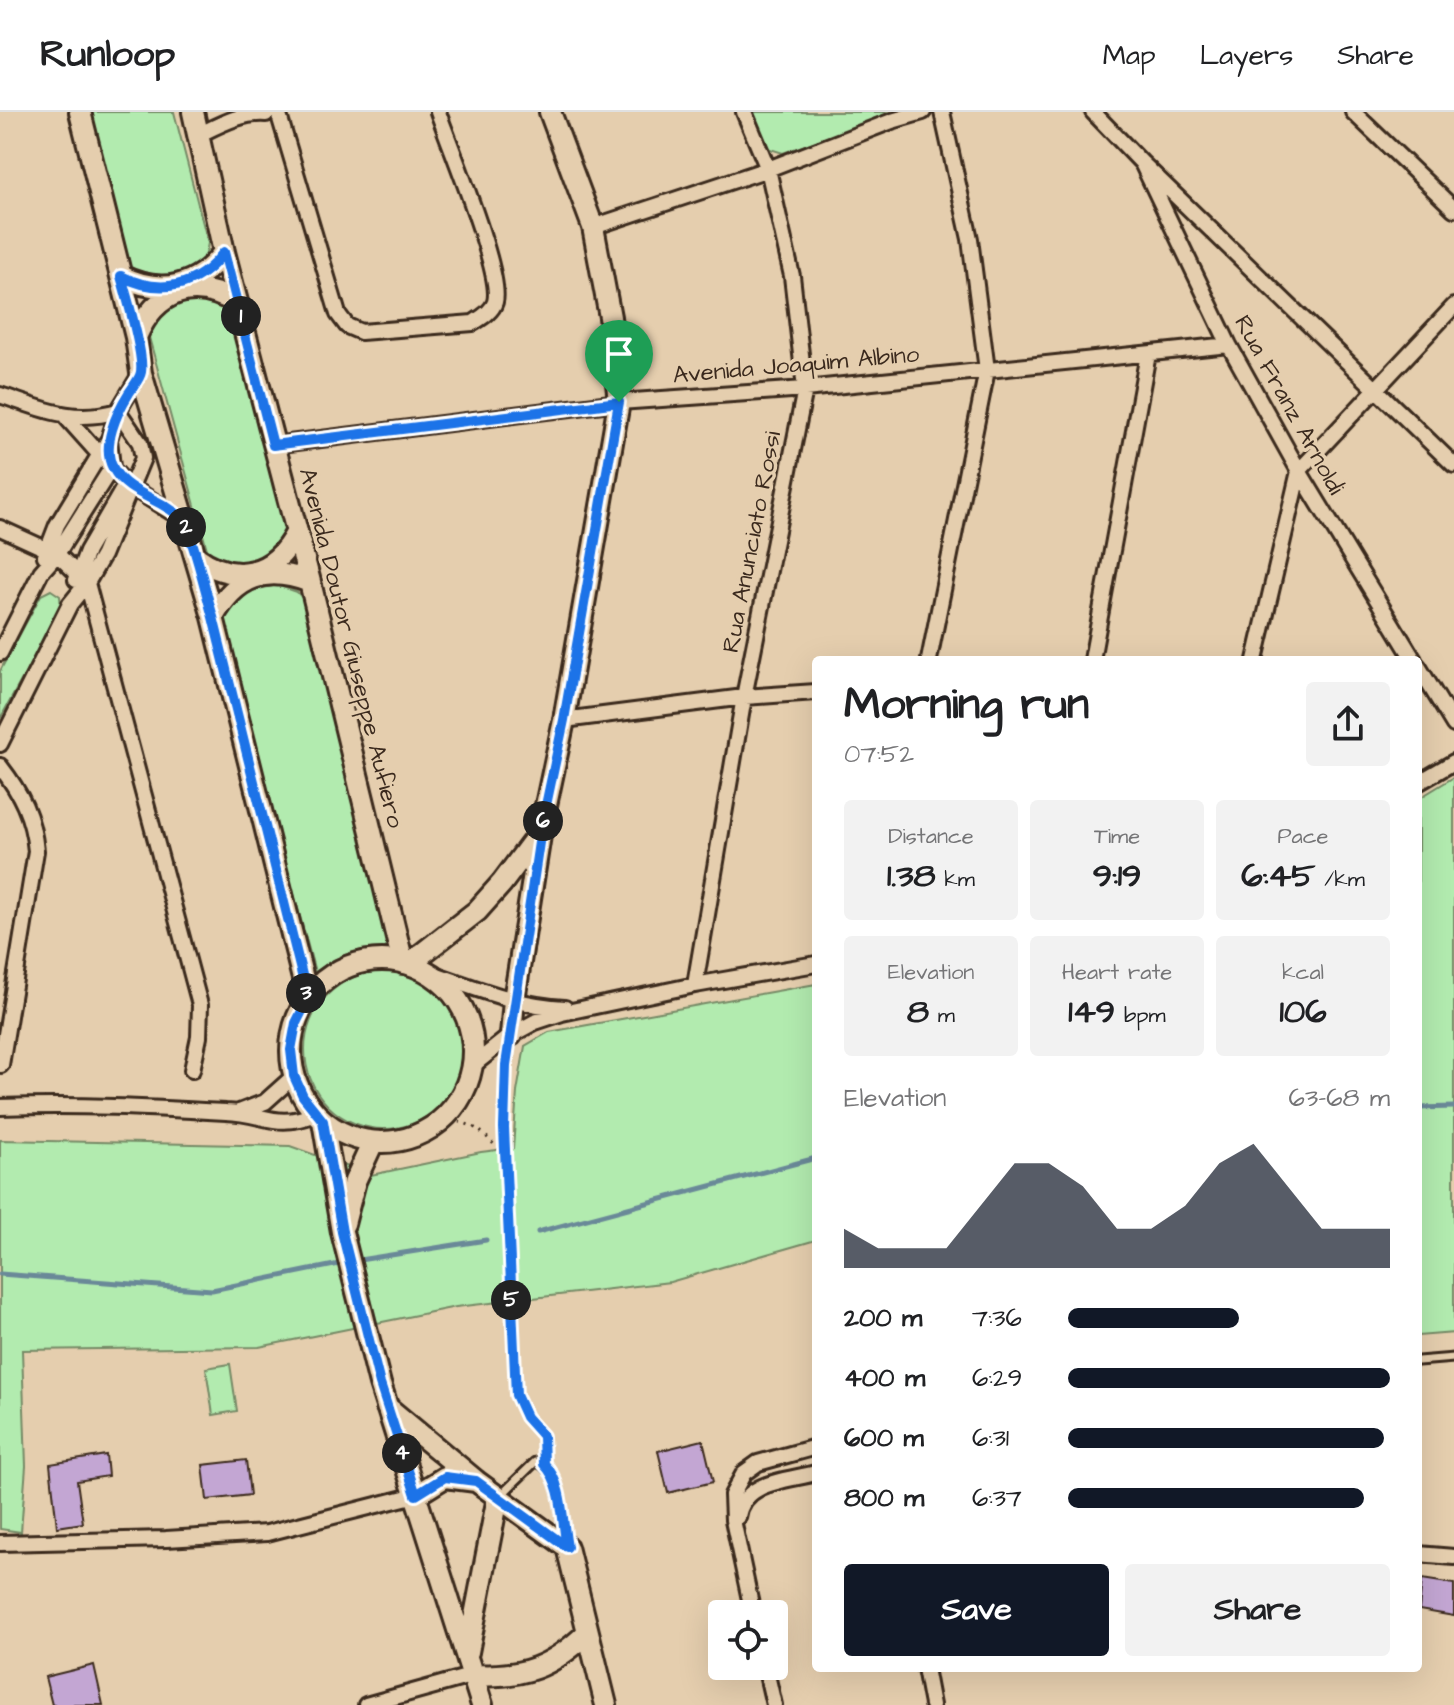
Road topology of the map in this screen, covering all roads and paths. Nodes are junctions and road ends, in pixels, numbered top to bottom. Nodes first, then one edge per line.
1 (80, 112) edge
2 (193, 112) edge
3 (438, 112) edge
4 (550, 112) edge
5 (744, 112) edge
6 (923, 112) edge
7 (942, 112) edge
8 (1353, 112) edge
9 (272, 113) edge
10 (1097, 113) edge
11 (204, 133) junction
12 (1142, 163) junction
13 (768, 169) junction
14 (1454, 209) edge
15 (593, 227) junction
16 (224, 252) junction
17 (121, 276) junction
18 (238, 304) junction
19 (1454, 306) edge
20 (136, 337) junction
21 (1229, 345) junction
22 (1148, 354) junction
23 (987, 370) junction
24 (141, 373) junction
25 (1376, 388) junction
26 (805, 389) junction
27 (0, 395) edge
28 (619, 402) junction
29 (118, 411) junction
30 (66, 417) junction
31 (109, 439) junction
32 (273, 445) junction
33 (100, 454) junction
34 (1454, 465) edge
35 (112, 467) junction
36 (1299, 471) junction
37 (132, 482) junction
38 (184, 520) junction
39 (0, 528) edge
40 (296, 533) junction
41 (195, 556) junction
42 (67, 564) junction
43 (310, 582) junction
44 (213, 617) junction
45 (0, 653) edge
46 (930, 656) edge
47 (1093, 656) edge
48 (1256, 656) edge
49 (1412, 656) edge
50 (1422, 673) edge
51 (812, 692) edge
52 (744, 697) junction
53 (564, 720) junction
54 (1454, 725) edge
55 (0, 744) edge
56 (1454, 762) edge
57 (0, 766) edge
58 (1422, 781) edge
59 (541, 829) junction
60 (812, 965) edge
61 (412, 966) junction
62 (695, 985) junction
63 (308, 999) junction
64 (514, 1000) junction
65 (589, 1009) junction
66 (511, 1035) junction
67 (1, 1065) edge
68 (471, 1067) junction
69 (192, 1070) dead end
70 (294, 1076) junction
71 (0, 1107) edge
72 (238, 1112) junction
73 (319, 1117) junction
74 (443, 1119) junction
75 (373, 1142) junction
76 (506, 1158) junction
77 (343, 1235) junction
78 (1454, 1358) edge
79 (1422, 1361) edge
80 (387, 1407) junction
81 (812, 1448) edge
82 (544, 1464) junction
83 (812, 1474) edge
84 (476, 1481) junction
85 (416, 1495) junction
86 (498, 1497) junction
87 (735, 1533) junction
88 (0, 1543) edge
89 (567, 1547) junction
90 (1422, 1554) edge
91 (1454, 1557) edge
92 (750, 1600) edge
93 (587, 1633) junction
94 (471, 1665) junction
95 (926, 1672) edge
96 (768, 1680) edge
97 (366, 1705) edge
98 (482, 1705) edge
99 (606, 1705) edge
100 (774, 1705) edge
101 (932, 1705) edge

1 - 17 street
2 - 11 street, Avenida Doutor Giuseppe Aufiero
3 - 9 street
4 - 15 street
5 - 13 street, Rua Anunciato Rossi
6 - 13 street
7 - 23 street
8 - 14 street
9 - 11 street
10 - 12 street
11 - 16 street, Avenida Doutor Giuseppe Aufiero
12 - 21 street, Rua Franz Arnoldi
12 - 25 street
13 - 15 street
13 - 26 street, Rua Anunciato Rossi
15 - 28 street
16 - 17 street
16 - 18 street, Avenida Doutor Giuseppe Aufiero
17 - 20 street
18 - 20 street
18 - 32 street, Avenida Doutor Giuseppe Aufiero
19 - 25 street
20 - 24 street
21 - 22 street, Avenida Joaquim Albino
21 - 36 street, Rua Franz Arnoldi
22 - 23 street, Avenida Joaquim Albino
22 - 47 street
23 - 26 street, Avenida Joaquim Albino
23 - 46 street
24 - 29 street
24 - 38 street
25 - 34 street
25 - 36 street
26 - 28 street, Avenida Joaquim Albino
26 - 52 street, Rua Anunciato Rossi
27 - 30 street
28 - 32 street, Avenida Joaquim Albino
28 - 53 street
29 - 30 street
29 - 31 street
29 - 37 street
30 - 33 street
31 - 33 street
31 - 35 street
32 - 40 street, Avenida Doutor Giuseppe Aufiero
33 - 35 street
33 - 42 street
35 - 37 street
35 - 42 street
36 - 48 street
36 - 49 street, Rua Franz Arnoldi
37 - 38 street
37 - 42 street
38 - 41 street
39 - 42 street
40 - 41 street
40 - 43 street, Avenida Doutor Giuseppe Aufiero
41 - 44 street
42 - 45 street
42 - 55 street
42 - 69 street
43 - 44 street
43 - 61 street, Avenida Doutor Giuseppe Aufiero
44 - 63 street
50 - 54 street
51 - 52 street
52 - 53 street
52 - 62 street, Rua Anunciato Rossi
53 - 59 street
56 - 58 street
57 - 67 street
59 - 61 street
59 - 64 street
60 - 62 street
61 - 63 street
61 - 64 street
61 - 68 street
62 - 65 street
63 - 70 street
64 - 65 street
64 - 66 street
65 - 66 street
66 - 68 street
66 - 76 path
68 - 74 street
70 - 72 street
70 - 73 street
71 - 72 street
72 - 73 street
73 - 75 street
73 - 77 street
74 - 75 street
74 - 76 path
75 - 77 street
76 - 82 path
77 - 80 street
78 - 79 lane
80 - 84 street
80 - 85 street
81 - 87 street
82 - 86 lane
82 - 89 lane
83 - 87 street
84 - 85 street
84 - 86 street
85 - 88 street
85 - 94 street
86 - 89 street
86 - 94 street
87 - 92 street
89 - 93 street
90 - 91 street
93 - 94 street
93 - 99 street
94 - 97 street
94 - 98 street
95 - 101 street
96 - 100 street

